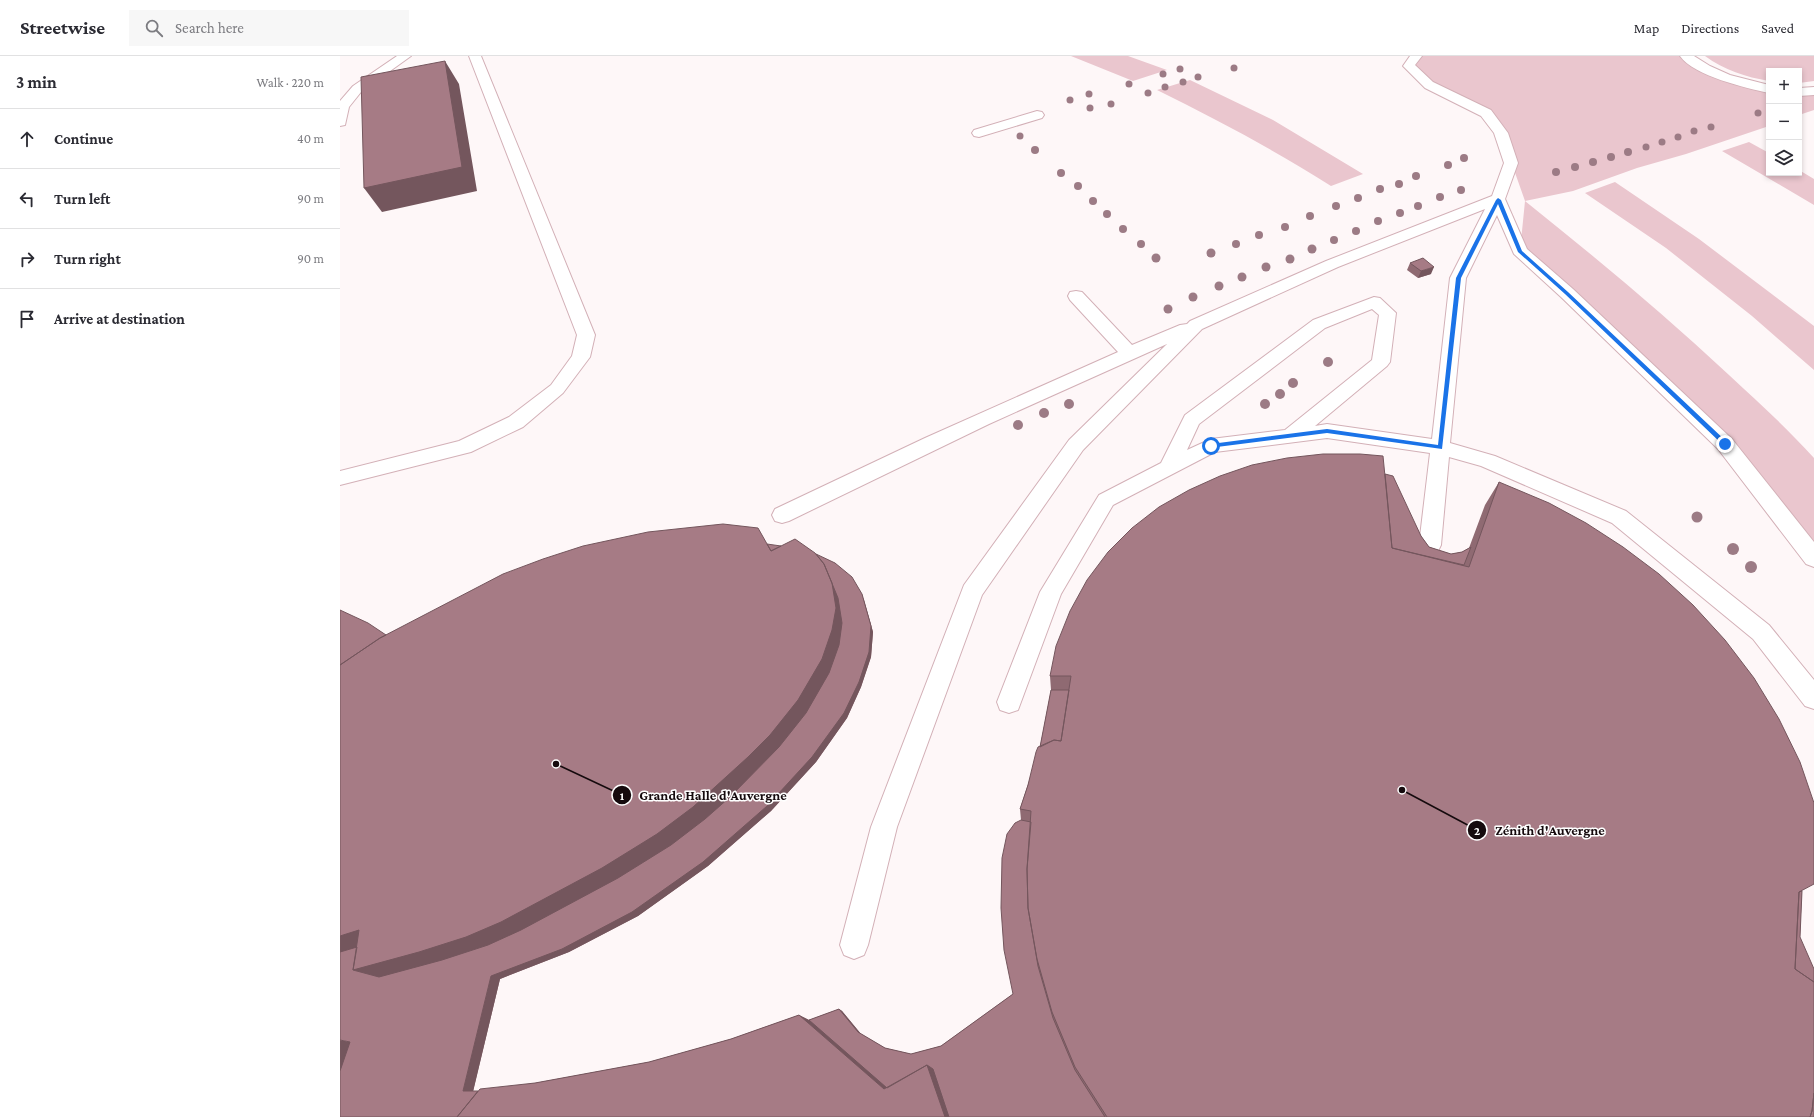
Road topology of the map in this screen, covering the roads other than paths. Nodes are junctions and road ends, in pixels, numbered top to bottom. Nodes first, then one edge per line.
1 (405, 56) edge
2 (475, 56) edge
3 (1416, 56) edge
4 (1686, 56) edge
5 (1766, 89) edge
6 (1814, 91) edge
7 (1802, 92) edge
8 (1037, 115) dead end
9 (340, 122) edge
10 (979, 133) dead end
11 (1498, 200) junction
12 (1076, 296) dead end
13 (1196, 325) junction
14 (1129, 353) junction
15 (1291, 436) junction
16 (1440, 447) junction
17 (1168, 468) junction
18 (340, 478) edge
19 (782, 515) dead end
20 (1430, 545) edge
21 (1814, 558) edge
22 (1814, 698) edge
23 (1009, 702) dead end
24 (854, 945) dead end

1 - 9 lane
2 - 18 lane
3 - 11 lane
4 - 5 lane
6 - 7 lane
8 - 10 lane
11 - 13 lane
11 - 16 lane
11 - 21 lane
12 - 14 lane
13 - 14 lane
13 - 24 lane
14 - 19 lane
15 - 16 lane
15 - 17 lane
15 - 17 lane
16 - 20 lane
16 - 22 lane
17 - 23 lane

